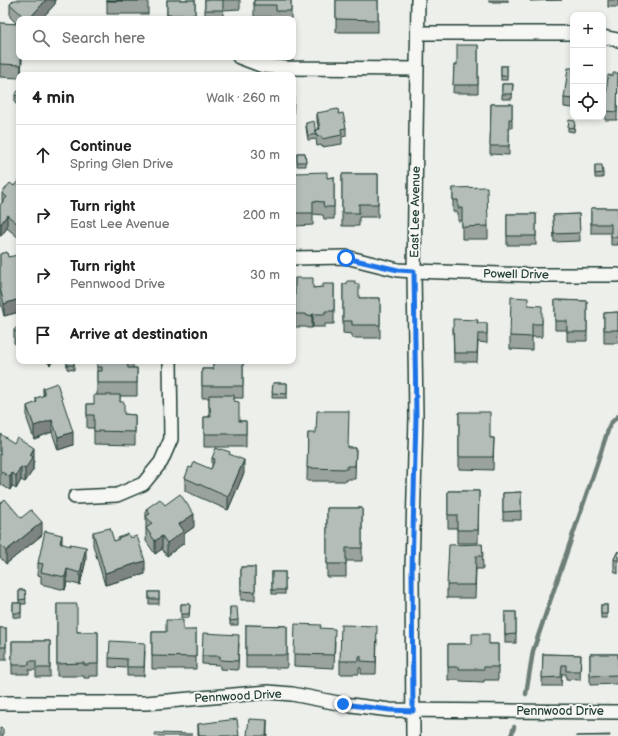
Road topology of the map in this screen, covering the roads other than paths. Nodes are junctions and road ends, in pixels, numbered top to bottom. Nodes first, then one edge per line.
1 (418, 0) edge
2 (418, 33) junction
3 (570, 33) edge
4 (606, 38) edge
5 (618, 40) edge
6 (247, 60) edge
7 (416, 68) junction
8 (296, 258) edge
9 (414, 271) junction
10 (618, 275) edge
11 (170, 364) edge
12 (75, 497) dead end
13 (0, 703) edge
14 (413, 711) junction
15 (618, 712) edge
16 (413, 736) edge

1 - 2 street, East Lee Avenue
2 - 3 street
2 - 7 street, East Lee Avenue
4 - 5 street
6 - 7 street
7 - 9 street, East Lee Avenue
8 - 9 street, Powell Drive
9 - 10 street, Powell Drive
9 - 14 street, East Lee Avenue
11 - 12 street
13 - 14 street, Pennwood Drive
14 - 15 street, Pennwood Drive
14 - 16 street, East Lee Avenue

